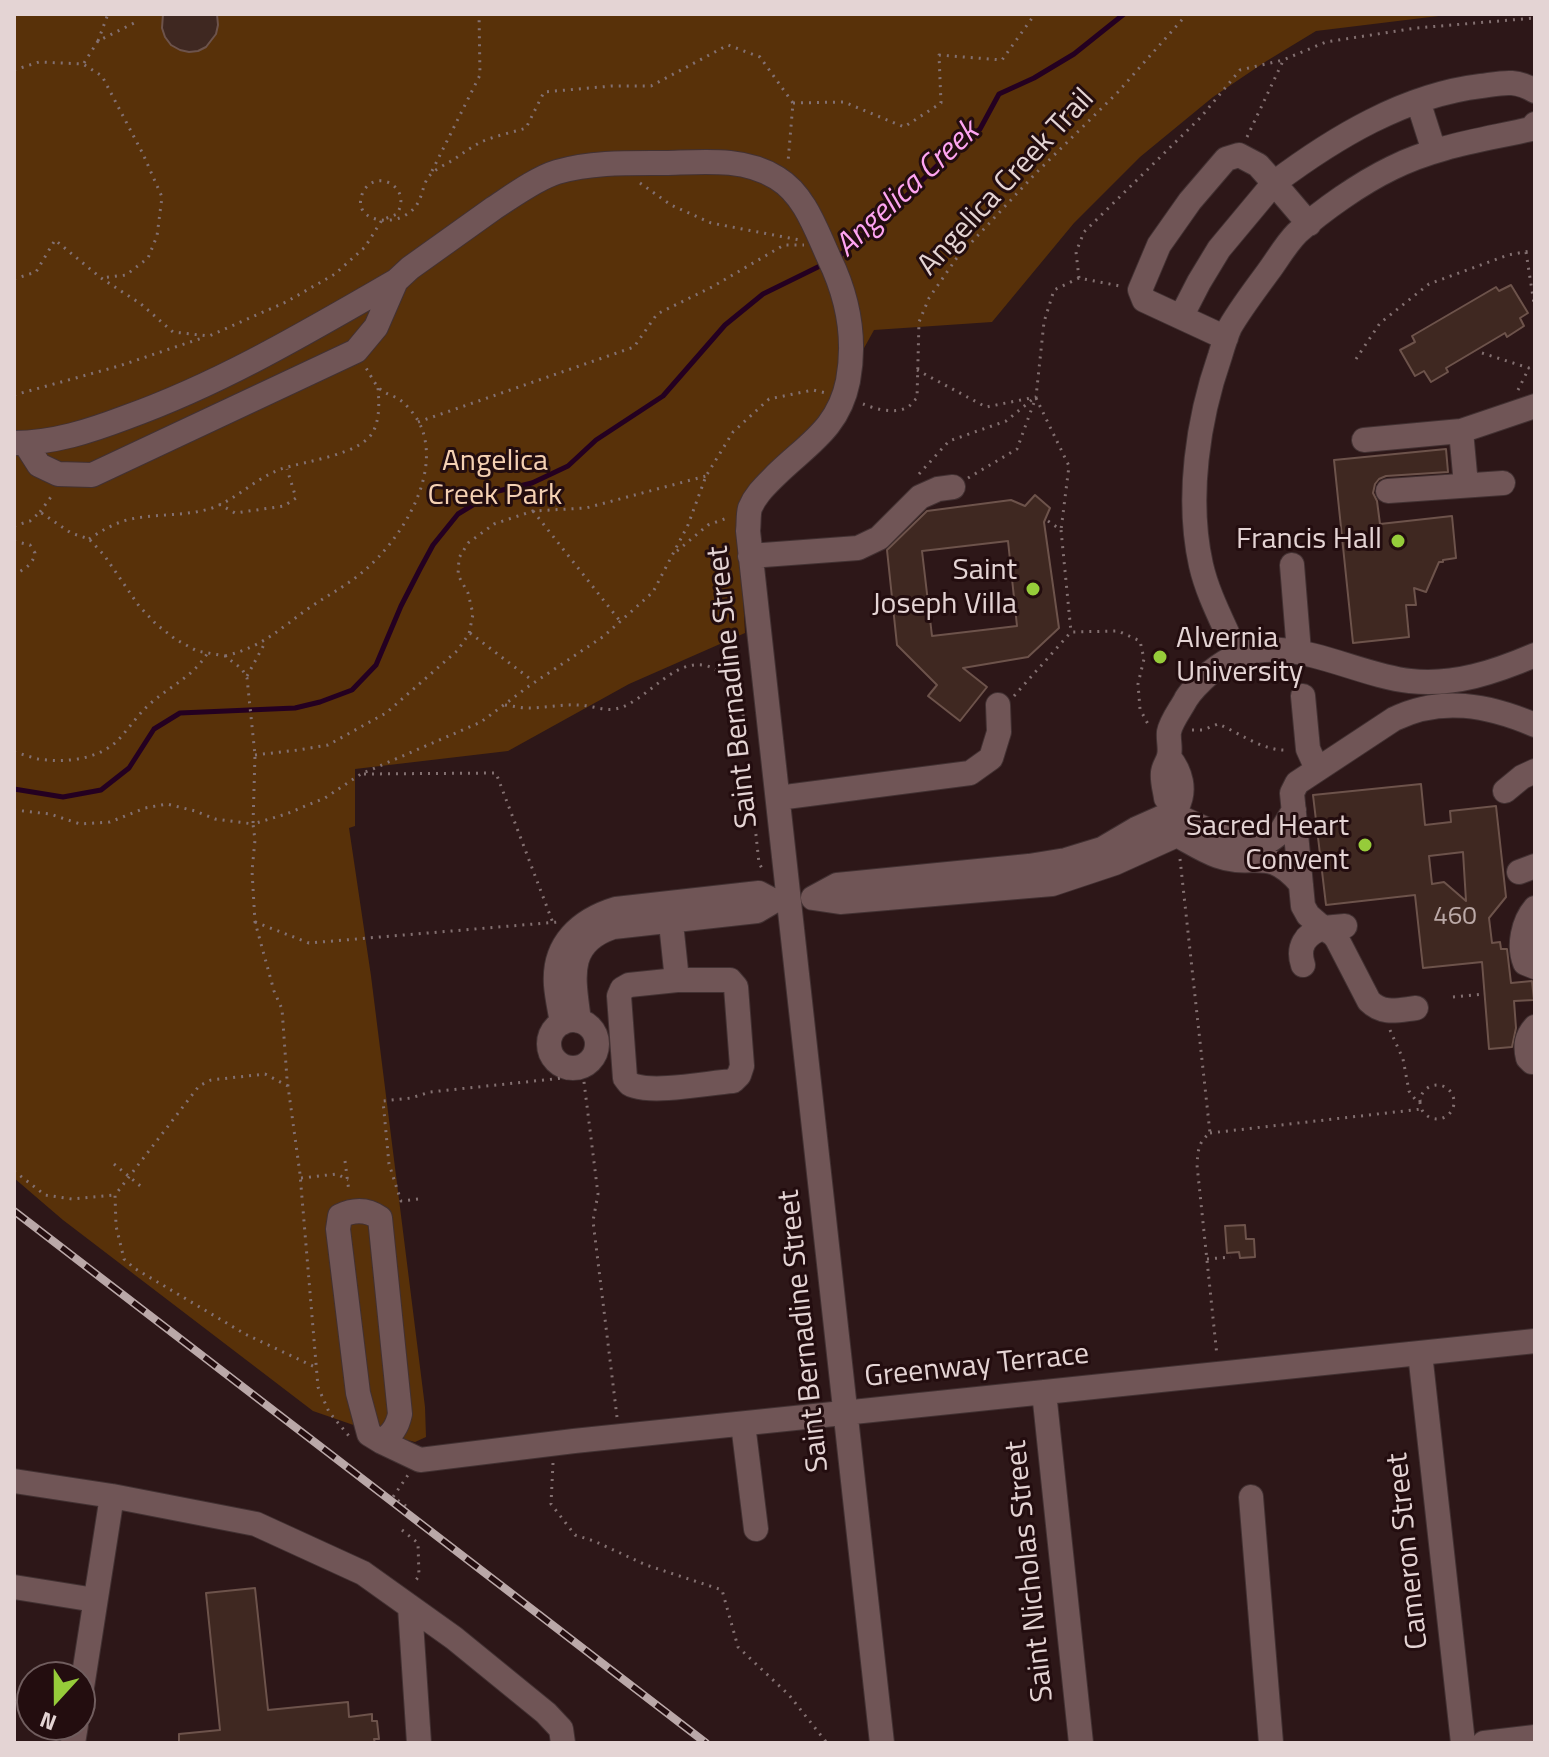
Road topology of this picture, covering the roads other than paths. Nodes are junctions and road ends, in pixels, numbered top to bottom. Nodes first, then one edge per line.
1 (1535, 91) edge
2 (1418, 101) junction
3 (1535, 124) edge
4 (1434, 151) junction
5 (1274, 183) junction
6 (1309, 224) junction
7 (396, 281) junction
8 (1181, 317) junction
9 (1226, 338) junction
10 (1535, 406) edge
11 (1461, 431) junction
12 (1364, 440) dead end
13 (19, 443) edge
14 (1503, 483) dead end
15 (1466, 485) junction
16 (953, 487) road end
17 (1388, 491) dead end
18 (750, 556) junction
19 (1292, 565) dead end
20 (1299, 652) junction
21 (1237, 655) junction
22 (1535, 655) edge
23 (1303, 696) dead end
24 (1006, 701) road end
25 (1535, 725) edge
26 (1312, 759) junction
27 (1535, 771) edge
28 (1505, 791) dead end
29 (778, 798) junction
30 (1294, 810) junction
31 (1177, 820) junction
32 (1262, 851) junction
33 (1301, 884) junction
34 (792, 900) junction
35 (1535, 908) edge
36 (669, 911) junction
37 (1334, 927) junction
38 (1303, 965) dead end
39 (1535, 967) edge
40 (677, 980) junction
41 (1416, 1008) dead end
42 (571, 1022) junction
43 (1535, 1027) edge
44 (622, 1038) junction
45 (597, 1041) junction
46 (1532, 1062) dead end
47 (1535, 1341) edge
48 (1420, 1353) junction
49 (1044, 1392) junction
50 (847, 1413) junction
51 (743, 1424) junction
52 (382, 1442) junction
53 (14, 1481) edge
54 (112, 1496) junction
55 (1251, 1497) dead end
56 (756, 1529) dead end
57 (14, 1587) edge
58 (95, 1600) junction
59 (406, 1604) junction
60 (86, 1661) edge
61 (1535, 1737) edge
62 (419, 1743) edge
63 (563, 1743) edge
64 (882, 1743) edge
65 (1081, 1743) edge
66 (1271, 1743) edge
67 (1463, 1743) edge
68 (1484, 1743) edge

1 - 2 street
2 - 4 street
2 - 5 street
3 - 4 street
4 - 6 street
5 - 6 street
5 - 8 street
5 - 8 street
6 - 9 street
7 - 13 street, Saint Bernadine Street
7 - 13 street
7 - 18 street, Saint Bernadine Street
8 - 9 street
9 - 21 street
10 - 11 street
11 - 12 street
11 - 15 street
14 - 15 street
15 - 17 street
16 - 18 street
18 - 29 street, Saint Bernadine Street
19 - 20 street
20 - 21 street
20 - 22 street
21 - 31 street
23 - 26 street
24 - 29 street
25 - 26 street
26 - 30 street
27 - 28 street
29 - 34 street, Saint Bernadine Street
30 - 32 street
30 - 33 street
31 - 32 street
31 - 34 street
32 - 33 street
33 - 37 street
34 - 36 street
34 - 50 street, Saint Bernadine Street
35 - 39 street
36 - 40 street
36 - 42 street
37 - 38 street
37 - 41 street
40 - 44 street
40 - 44 street
42 - 45 street
42 - 45 street
43 - 46 street
44 - 45 street
47 - 48 street, Greenway Terrace
48 - 49 street, Greenway Terrace
48 - 67 street, Cameron Street
49 - 50 street, Greenway Terrace
49 - 65 street, Saint Nicholas Street
50 - 51 street, Greenway Terrace
50 - 64 street, Saint Bernadine Street
51 - 52 street, Greenway Terrace
51 - 56 street
52 - 52 street
53 - 54 street
54 - 58 street
54 - 59 street
55 - 66 street
57 - 58 street
58 - 60 street
59 - 62 street
59 - 63 street
61 - 68 street

